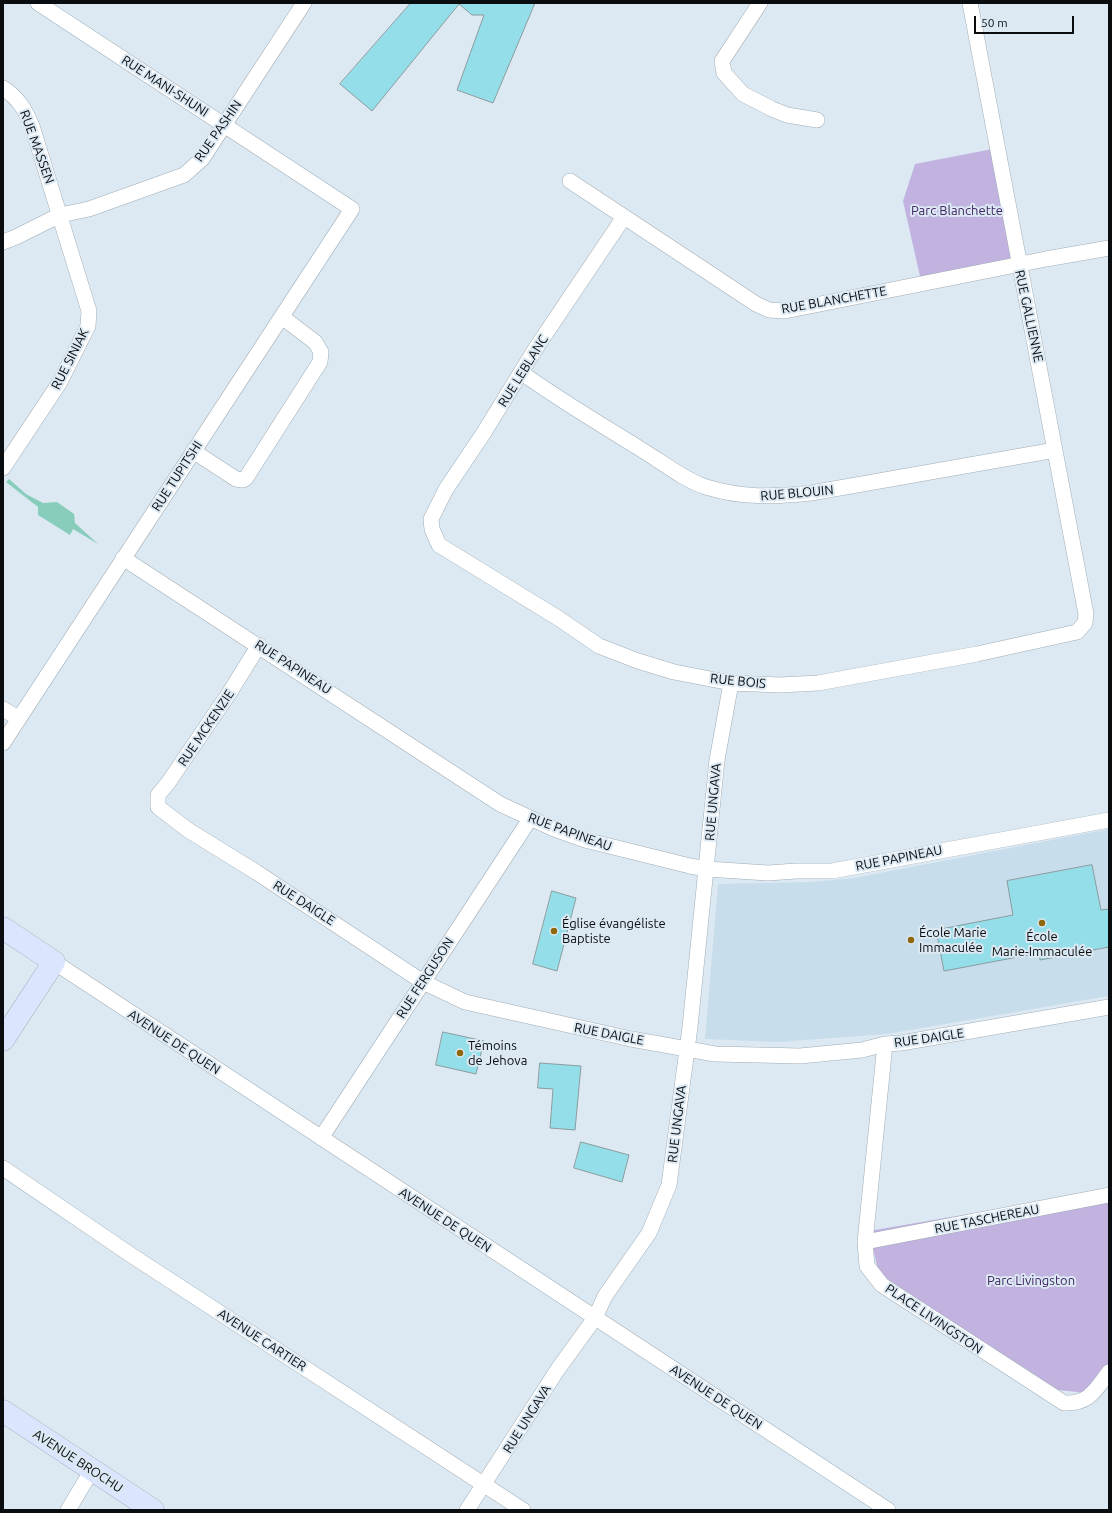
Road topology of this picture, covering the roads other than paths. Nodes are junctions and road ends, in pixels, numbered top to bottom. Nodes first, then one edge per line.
1 (38, 3) edge
2 (760, 3) edge
3 (970, 3) edge
4 (302, 4) edge
5 (3, 88) edge
6 (817, 120) dead end
7 (223, 125) junction
8 (570, 181) dead end
9 (352, 209) joint
10 (60, 215) junction
11 (624, 216) junction
12 (3, 242) edge
13 (1109, 248) edge
14 (1018, 265) junction
15 (282, 317) junction
16 (522, 373) junction
17 (1055, 450) junction
18 (193, 451) junction
19 (3, 468) edge
20 (432, 529) joint
21 (124, 558) junction
22 (1081, 627) joint
23 (259, 645) junction
24 (731, 683) junction
25 (3, 709) edge
26 (18, 718) junction
27 (3, 743) edge
28 (162, 810) joint
29 (530, 819) junction
30 (1109, 820) edge
31 (707, 869) junction
32 (3, 928) edge
33 (54, 962) junction
34 (423, 982) junction
35 (1109, 1007) edge
36 (3, 1040) edge
37 (885, 1044) junction
38 (688, 1048) junction
39 (321, 1138) junction
40 (3, 1168) edge
41 (1109, 1195) edge
42 (865, 1242) junction
43 (595, 1318) junction
44 (1109, 1372) edge
45 (3, 1411) edge
46 (92, 1470) junction
47 (484, 1484) junction
48 (68, 1510) edge
49 (153, 1510) edge
50 (467, 1510) edge
51 (523, 1510) edge
52 (888, 1510) edge

1 - 7 street, RUE MANI-SHUNI
2 - 6 street
3 - 14 street, RUE GALLIENNE
4 - 7 street, RUE PASHIN
5 - 10 street, RUE MASSEN
7 - 9 street, RUE MANI-SHUNI
7 - 10 street, RUE PASHIN
8 - 11 street, RUE BLANCHETTE
9 - 15 street, RUE TUPITSHI
10 - 12 street, RUE PASHIN
10 - 19 street, RUE SINIAK
11 - 14 street, RUE BLANCHETTE
11 - 16 street, RUE LEBLANC
13 - 14 street, RUE BLANCHETTE
14 - 17 street, RUE GALLIENNE
15 - 18 street, RUE TUPITSHI
15 - 18 street
16 - 17 street, RUE BLOUIN
16 - 20 street, RUE LEBLANC
17 - 22 street, RUE GALLIENNE
18 - 21 street, RUE TUPITSHI
20 - 24 street, RUE BOIS
21 - 23 street, RUE PAPINEAU
21 - 26 street, RUE TUPITSHI
22 - 24 street, RUE BOIS
23 - 28 street, RUE MCKENZIE
23 - 29 street, RUE PAPINEAU
24 - 31 street, RUE UNGAVA
25 - 26 street
26 - 27 street, RUE TUPITSHI
28 - 34 street, RUE DAIGLE
29 - 31 street, RUE PAPINEAU
29 - 34 street, RUE FERGUSON
30 - 31 street, RUE PAPINEAU
31 - 38 street, RUE UNGAVA
32 - 33 street, AVENUE DE QUEN
33 - 36 street
33 - 39 street, AVENUE DE QUEN
34 - 38 street, RUE DAIGLE
34 - 39 street, RUE FERGUSON
35 - 37 street, RUE DAIGLE
37 - 38 street, RUE DAIGLE
37 - 42 street, PLACE LIVINGSTON
38 - 43 street, RUE UNGAVA
39 - 43 street, AVENUE DE QUEN
40 - 47 street, AVENUE CARTIER
41 - 42 street, RUE TASCHEREAU
42 - 44 street, PLACE LIVINGSTON
43 - 47 street, RUE UNGAVA
43 - 52 street, AVENUE DE QUEN
45 - 46 street, AVENUE BROCHU
46 - 48 street
46 - 49 street, AVENUE BROCHU
47 - 50 street, RUE UNGAVA
47 - 51 street, AVENUE CARTIER

